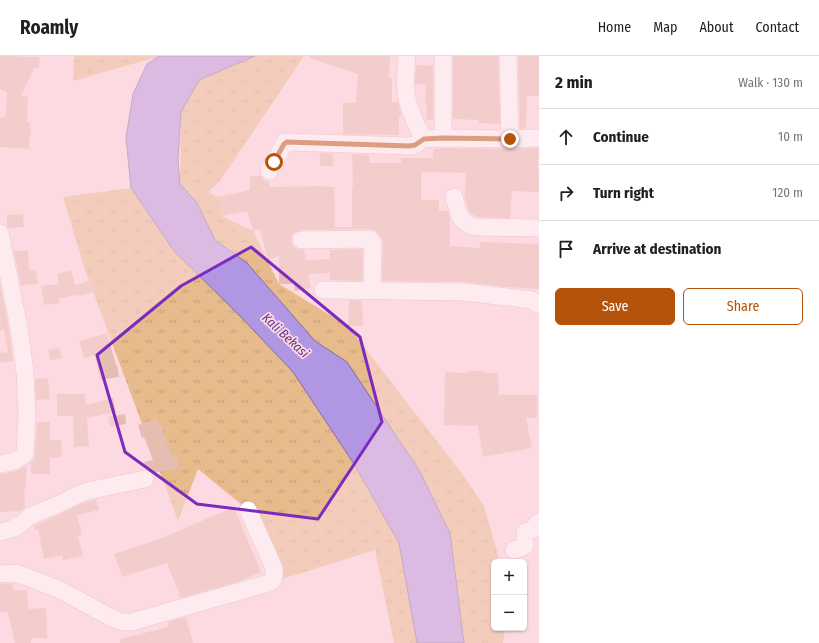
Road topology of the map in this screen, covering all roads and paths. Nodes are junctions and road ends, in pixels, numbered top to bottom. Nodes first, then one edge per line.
1 (407, 56) edge
2 (443, 56) edge
3 (508, 56) edge
4 (443, 138) junction
5 (539, 138) edge
6 (424, 139) junction
7 (510, 139) junction
8 (269, 171) dead end
9 (454, 197) dead end
10 (539, 228) edge
11 (0, 233) edge
12 (301, 240) dead end
13 (323, 290) dead end
14 (372, 291) junction
15 (539, 305) edge
16 (0, 464) edge
17 (146, 479) dead end
18 (248, 510) dead end
19 (539, 522) edge
20 (0, 532) edge
21 (514, 550) dead end
22 (0, 574) edge

1 - 6 street
2 - 4 street
3 - 7 street
4 - 6 street
4 - 7 street
5 - 7 street
6 - 8 street
9 - 10 street
11 - 16 street
12 - 14 street
13 - 14 street
14 - 15 street
17 - 20 street
18 - 22 street
19 - 21 street

